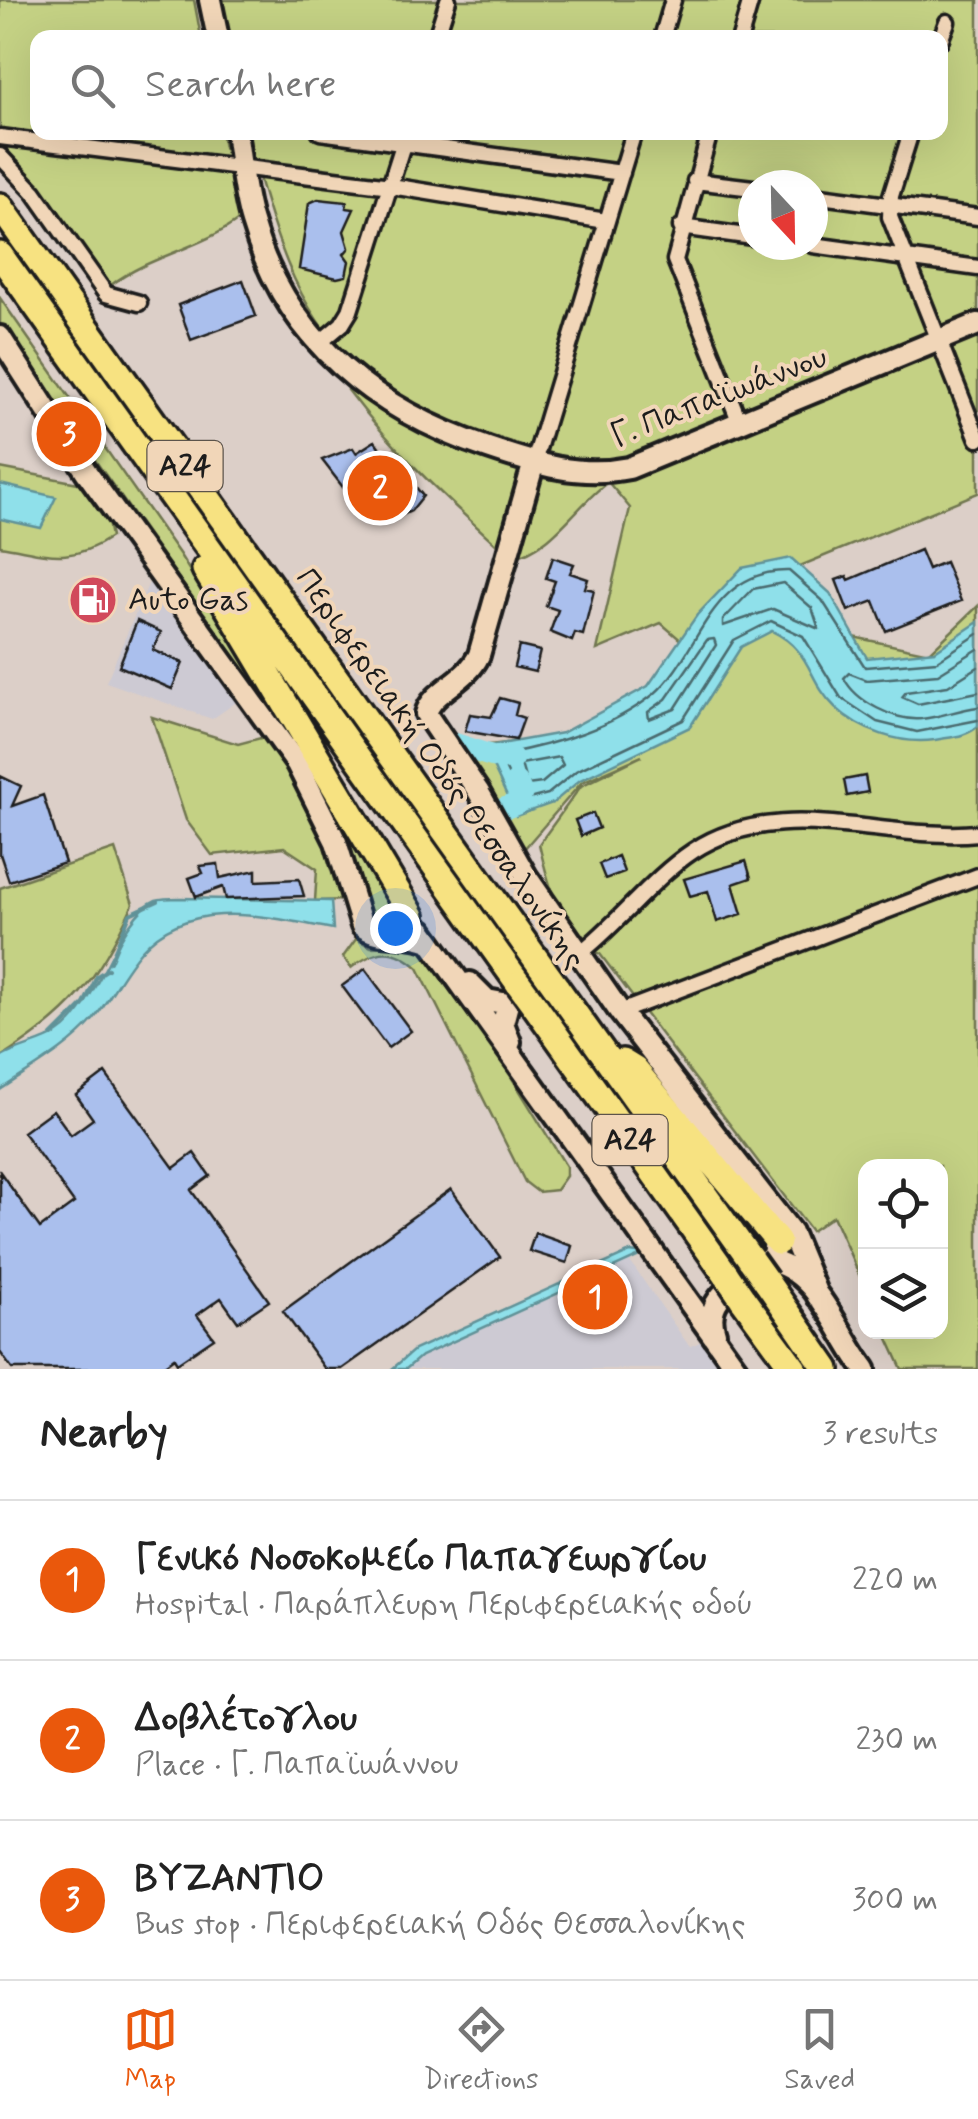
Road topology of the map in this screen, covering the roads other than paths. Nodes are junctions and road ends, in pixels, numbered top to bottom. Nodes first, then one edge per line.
1 (210, 0) edge
2 (448, 0) edge
3 (673, 0) edge
4 (751, 0) edge
5 (946, 22) dead end
6 (216, 30) edge
7 (439, 30) edge
8 (664, 30) edge
9 (742, 30) edge
10 (943, 30) edge
11 (0, 136) edge
12 (237, 140) edge
13 (405, 140) edge
14 (411, 140) edge
15 (632, 140) edge
16 (708, 140) edge
17 (908, 140) edge
18 (0, 156) edge
19 (242, 170) junction
20 (622, 173) junction
21 (696, 180) junction
22 (391, 186) junction
23 (738, 186) edge
24 (828, 198) edge
25 (890, 205) junction
26 (0, 206) edge
27 (978, 218) edge
28 (606, 220) junction
29 (681, 227) junction
30 (738, 235) edge
31 (828, 247) edge
32 (0, 255) edge
33 (906, 257) junction
34 (978, 268) edge
35 (139, 303) dead end
36 (978, 324) edge
37 (0, 337) edge
38 (939, 341) junction
39 (317, 345) junction
40 (740, 423) junction
41 (978, 439) edge
42 (534, 462) junction
43 (193, 526) junction
44 (978, 833) edge
45 (978, 876) edge
46 (412, 916) junction
47 (389, 934) junction
48 (429, 940) junction
49 (560, 969) junction
50 (520, 997) junction
51 (620, 1012) junction
52 (558, 1120) junction
53 (771, 1208) junction
54 (766, 1261) junction
55 (668, 1270) junction
56 (732, 1289) junction
57 (818, 1297) junction
58 (719, 1344) junction
59 (736, 1369) edge
60 (794, 1369) edge
61 (827, 1369) edge
62 (865, 1369) edge

1 - 6 street
2 - 7 street
3 - 8 street
4 - 9 street
5 - 10 street
11 - 19 street
12 - 19 street, Γ. Παπαϊωάννου
13 - 22 street
14 - 20 street
15 - 20 street
16 - 21 street
17 - 25 street
18 - 35 street
19 - 22 street
19 - 39 street, Γ. Παπαϊωάννου
20 - 28 street
21 - 23 street
21 - 29 street
22 - 28 street
22 - 39 street
24 - 25 street
25 - 27 street
25 - 33 street
26 - 49 highway, Περιφερειακή Οδός Θεσσαλονίκης / Α24
28 - 42 street
29 - 30 street
29 - 40 street
31 - 33 street
32 - 43 highway, Περιφερειακή Οδός Θεσσαλονίκης / Α24
33 - 34 street
33 - 38 street
36 - 38 street, Γ. Παπαϊωάννου
37 - 47 street
38 - 40 street, Γ. Παπαϊωάννου
38 - 41 street
39 - 42 street, Γ. Παπαϊωάννου
40 - 42 street, Γ. Παπαϊωάννου
42 - 49 street
43 - 46 highway
43 - 50 highway, Περιφερειακή Οδός Θεσσαλονίκης / Α24
44 - 49 street
45 - 51 street
46 - 47 street
46 - 48 street
46 - 50 street
47 - 48 street
48 - 52 street
49 - 51 street
49 - 54 highway, Περιφερειακή Οδός Θεσσαλονίκης / Α24
50 - 52 street
50 - 56 highway, Περιφερειακή Οδός Θεσσαλονίκης / Α24
51 - 53 street
52 - 55 street
53 - 54 street
53 - 57 street
54 - 56 street
54 - 57 street
54 - 61 highway, Περιφερειακή Οδός Θεσσαλονίκης / Α24
55 - 56 street
55 - 58 street
56 - 58 street
56 - 60 highway, Περιφερειακή Οδός Θεσσαλονίκης / Α24
57 - 62 street
58 - 59 street

